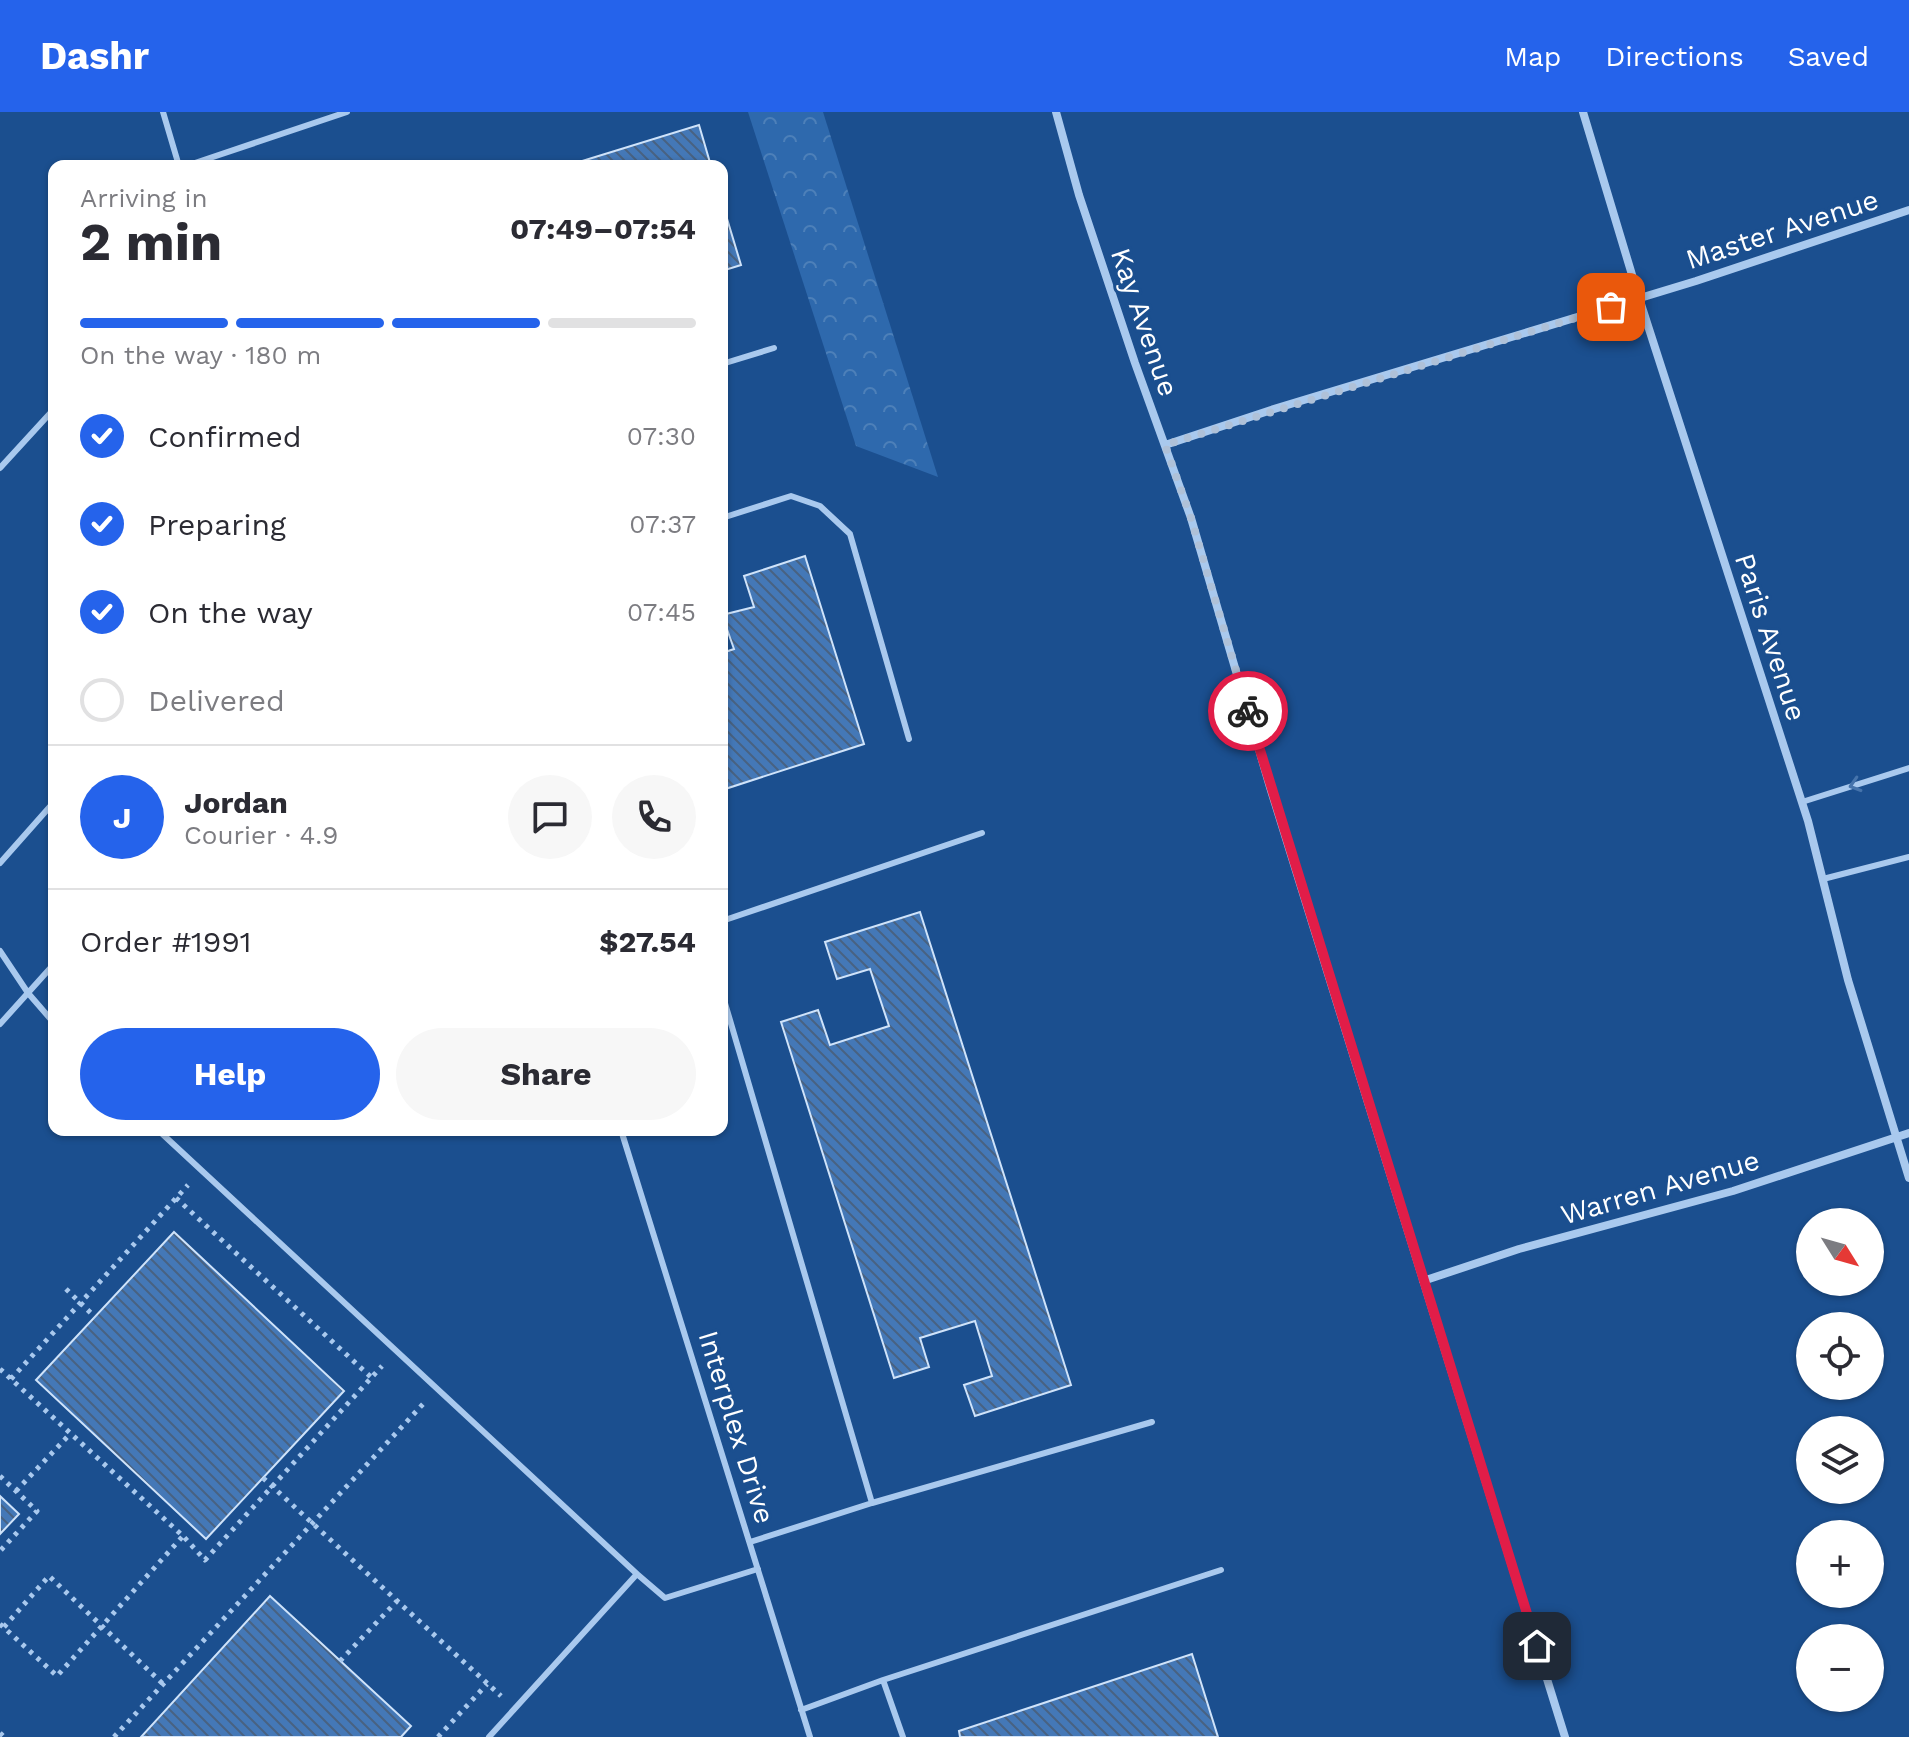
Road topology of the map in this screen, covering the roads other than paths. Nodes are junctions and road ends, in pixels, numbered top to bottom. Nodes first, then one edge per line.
1 (163, 112) edge
2 (347, 112) edge
3 (1056, 112) edge
4 (1583, 112) edge
5 (177, 160) edge
6 (204, 160) edge
7 (1909, 210) edge
8 (1639, 298) junction
9 (774, 348) dead end
10 (728, 362) edge
11 (48, 416) edge
12 (1165, 445) junction
13 (0, 468) edge
14 (728, 516) edge
15 (909, 739) dead end
16 (1909, 768) edge
17 (1802, 802) junction
18 (48, 809) edge
19 (982, 833) dead end
20 (1909, 857) edge
21 (0, 863) edge
22 (1823, 879) junction
23 (728, 919) edge
24 (0, 951) edge
25 (48, 971) edge
26 (28, 993) junction
27 (728, 1013) edge
28 (48, 1016) edge
29 (0, 1024) edge
30 (1909, 1133) edge
31 (165, 1136) edge
32 (623, 1136) edge
33 (1896, 1138) junction
34 (1909, 1178) edge
35 (1423, 1281) junction
36 (1152, 1422) dead end
37 (872, 1503) junction
38 (750, 1542) junction
39 (758, 1569) junction
40 (1221, 1570) dead end
41 (637, 1574) junction
42 (883, 1680) junction
43 (801, 1710) junction
44 (489, 1737) edge
45 (810, 1737) edge
46 (903, 1737) edge
47 (1565, 1737) edge

1 - 5 lane
2 - 6 lane
3 - 12 street, Kay Avenue
4 - 8 street, Paris Avenue
7 - 8 street, Master Avenue
8 - 12 street, Master Avenue
8 - 17 street, Paris Avenue
9 - 10 lane
11 - 13 lane
12 - 35 street, Kay Avenue
14 - 15 lane
16 -> 17 lane
17 - 22 street, Paris Avenue
18 - 21 lane
19 - 23 lane
20 - 22 lane
22 - 33 street, Paris Avenue
24 - 26 lane
25 - 26 lane
26 - 28 lane
26 - 29 lane
27 - 37 lane
30 - 33 street, Warren Avenue
31 - 41 lane
32 - 38 lane, Interplex Drive
33 - 34 street, Paris Avenue
33 - 35 street, Warren Avenue
35 - 47 street, Kay Avenue
36 - 37 lane
37 - 38 lane
38 - 39 lane, Interplex Drive
39 - 41 lane
39 - 43 lane, Interplex Drive
40 - 42 lane
41 - 44 lane
42 - 43 lane
42 - 46 lane
43 - 45 lane, Interplex Drive

